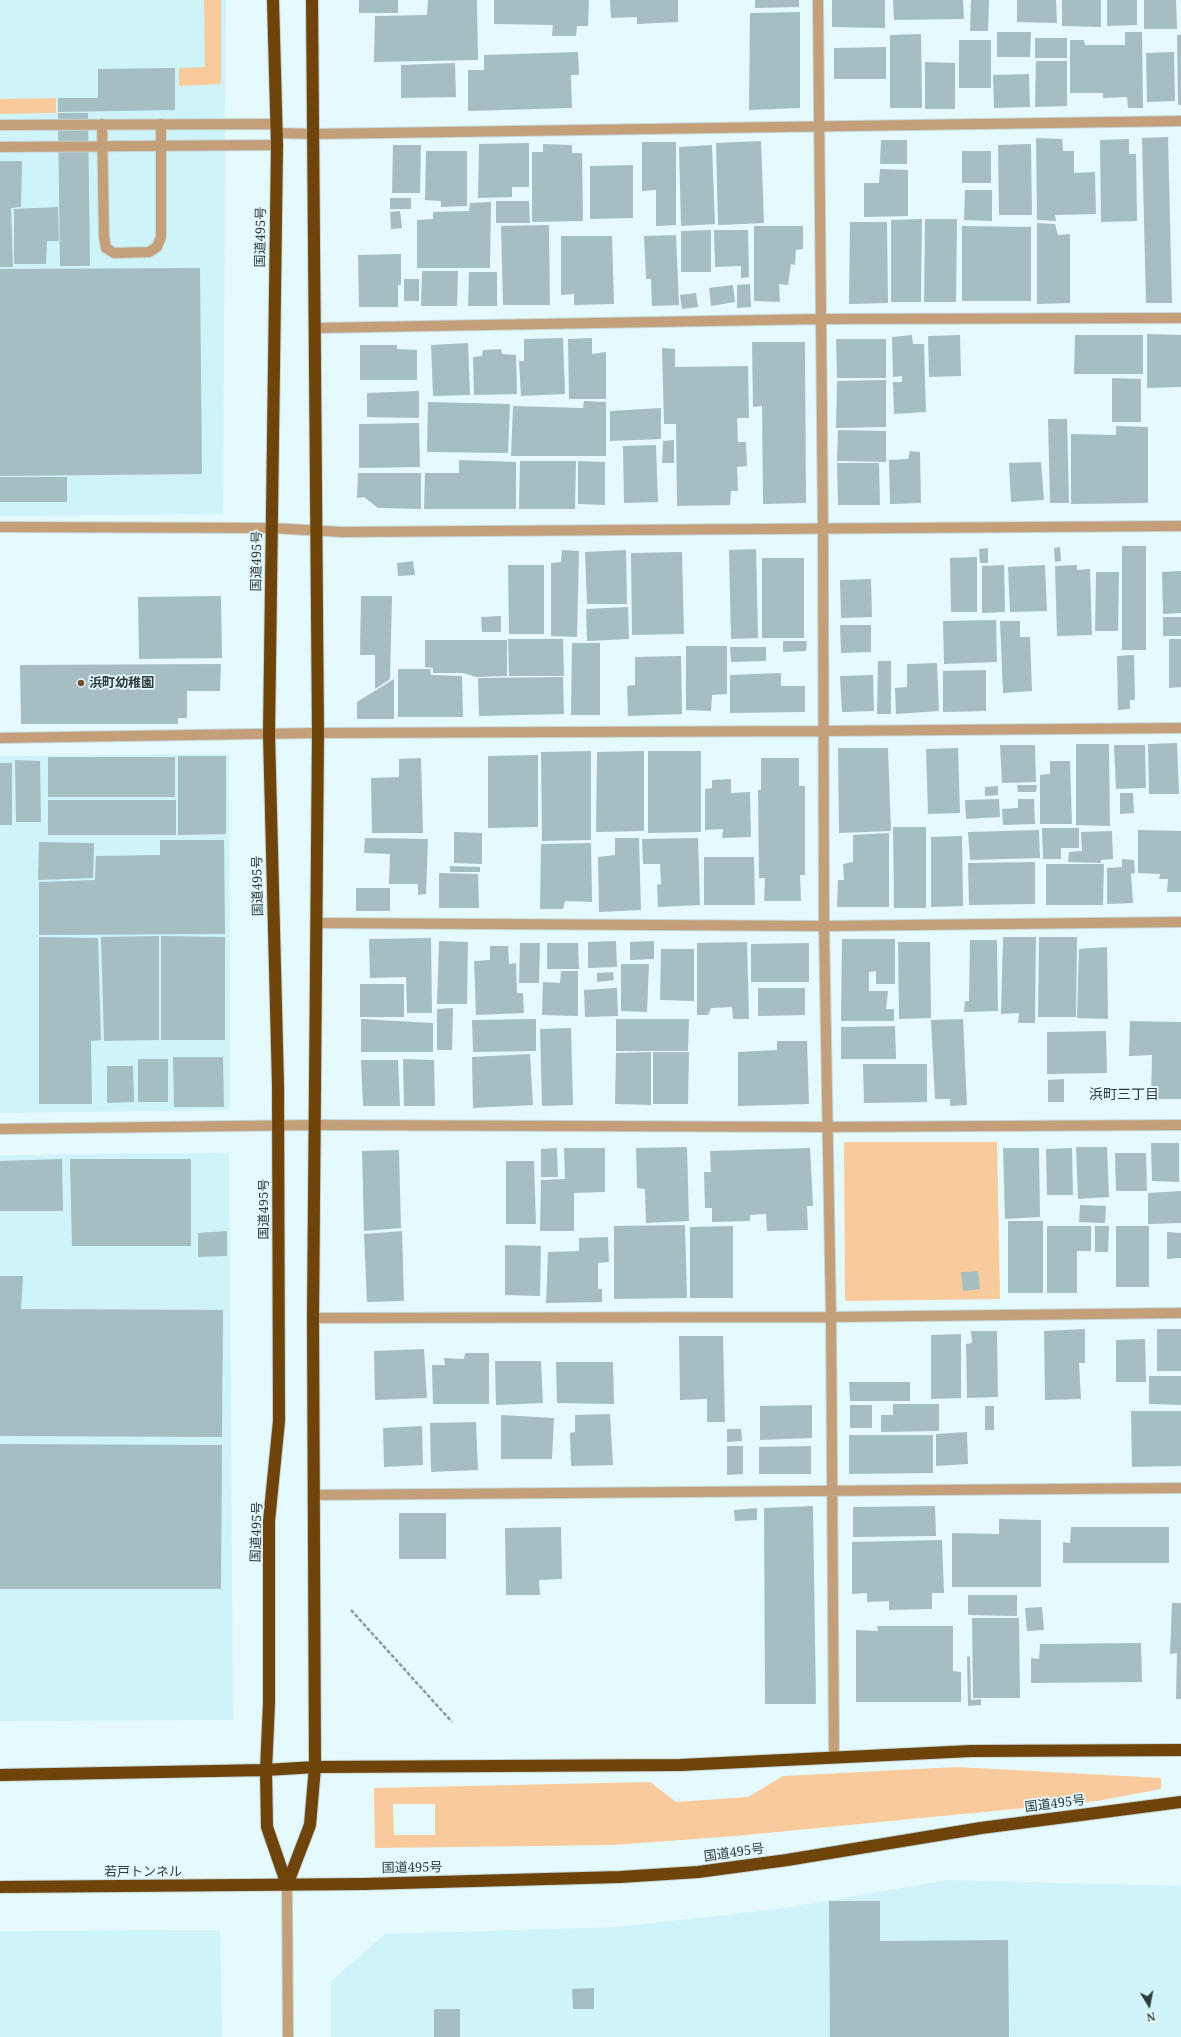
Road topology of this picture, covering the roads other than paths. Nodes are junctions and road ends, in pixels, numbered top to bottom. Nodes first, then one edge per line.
1 (272, 0) edge
2 (312, 0) edge
3 (818, 0) edge
4 (1181, 121) edge
5 (102, 124) junction
6 (161, 124) junction
7 (0, 125) edge
8 (819, 125) junction
9 (276, 128) junction
10 (314, 134) junction
11 (276, 145) junction
12 (103, 146) junction
13 (161, 146) junction
14 (0, 147) edge
15 (1181, 318) edge
16 (821, 319) junction
17 (316, 328) junction
18 (1181, 526) edge
19 (0, 528) edge
20 (271, 528) junction
21 (823, 529) junction
22 (317, 532) junction
23 (1181, 728) edge
24 (823, 731) junction
25 (318, 733) junction
26 (269, 734) junction
27 (0, 738) edge
28 (1181, 922) edge
29 (316, 923) junction
30 (824, 926) junction
31 (278, 1125) junction
32 (315, 1125) junction
33 (1181, 1125) edge
34 (827, 1127) junction
35 (0, 1129) edge
36 (1181, 1313) edge
37 (831, 1317) junction
38 (313, 1318) junction
39 (1181, 1488) edge
40 (833, 1490) junction
41 (314, 1495) junction
42 (1181, 1750) edge
43 (834, 1757) junction
44 (315, 1767) junction
45 (266, 1770) junction
46 (0, 1775) edge
47 (1181, 1802) edge
48 (287, 1885) junction
49 (0, 1887) edge
50 (288, 2037) edge

1 - 9 highway, 国道495号
2 - 10 highway
3 - 8 street
4 - 8 street
5 - 6 street
5 - 7 street
5 - 12 street
6 - 9 street
6 - 13 street
8 - 10 street
8 - 16 street
9 - 10 street
9 - 11 highway, 国道495号
10 - 17 highway
11 - 13 street
11 - 20 highway, 国道495号
12 - 13 street
12 - 13 street
12 - 14 street
15 - 16 street
16 - 17 street
16 - 21 street
17 - 22 highway
18 - 21 street
19 - 20 street
20 - 22 street
20 - 26 highway, 国道495号
21 - 22 street
21 - 24 street
22 - 25 highway
23 - 24 street
24 - 25 street
24 - 30 street
25 - 26 street
25 - 29 highway
26 - 27 street
26 - 31 highway, 国道495号
28 - 30 street
29 - 30 street
29 - 32 highway
30 - 34 street
31 - 32 street
31 - 35 street
31 - 45 highway, 国道495号
32 - 34 street
32 - 38 highway
33 - 34 street
34 - 37 street
36 - 37 street
37 - 38 street
37 - 40 street
38 - 41 highway
39 - 40 street
40 - 41 street
40 - 43 street
41 - 44 highway
42 - 43 highway
43 - 44 highway
44 - 45 highway
44 - 48 highway
45 - 46 highway
45 - 48 highway, 国道495号
47 - 48 highway, 国道495号
48 - 49 highway, 若戸トンネル
48 - 50 street

